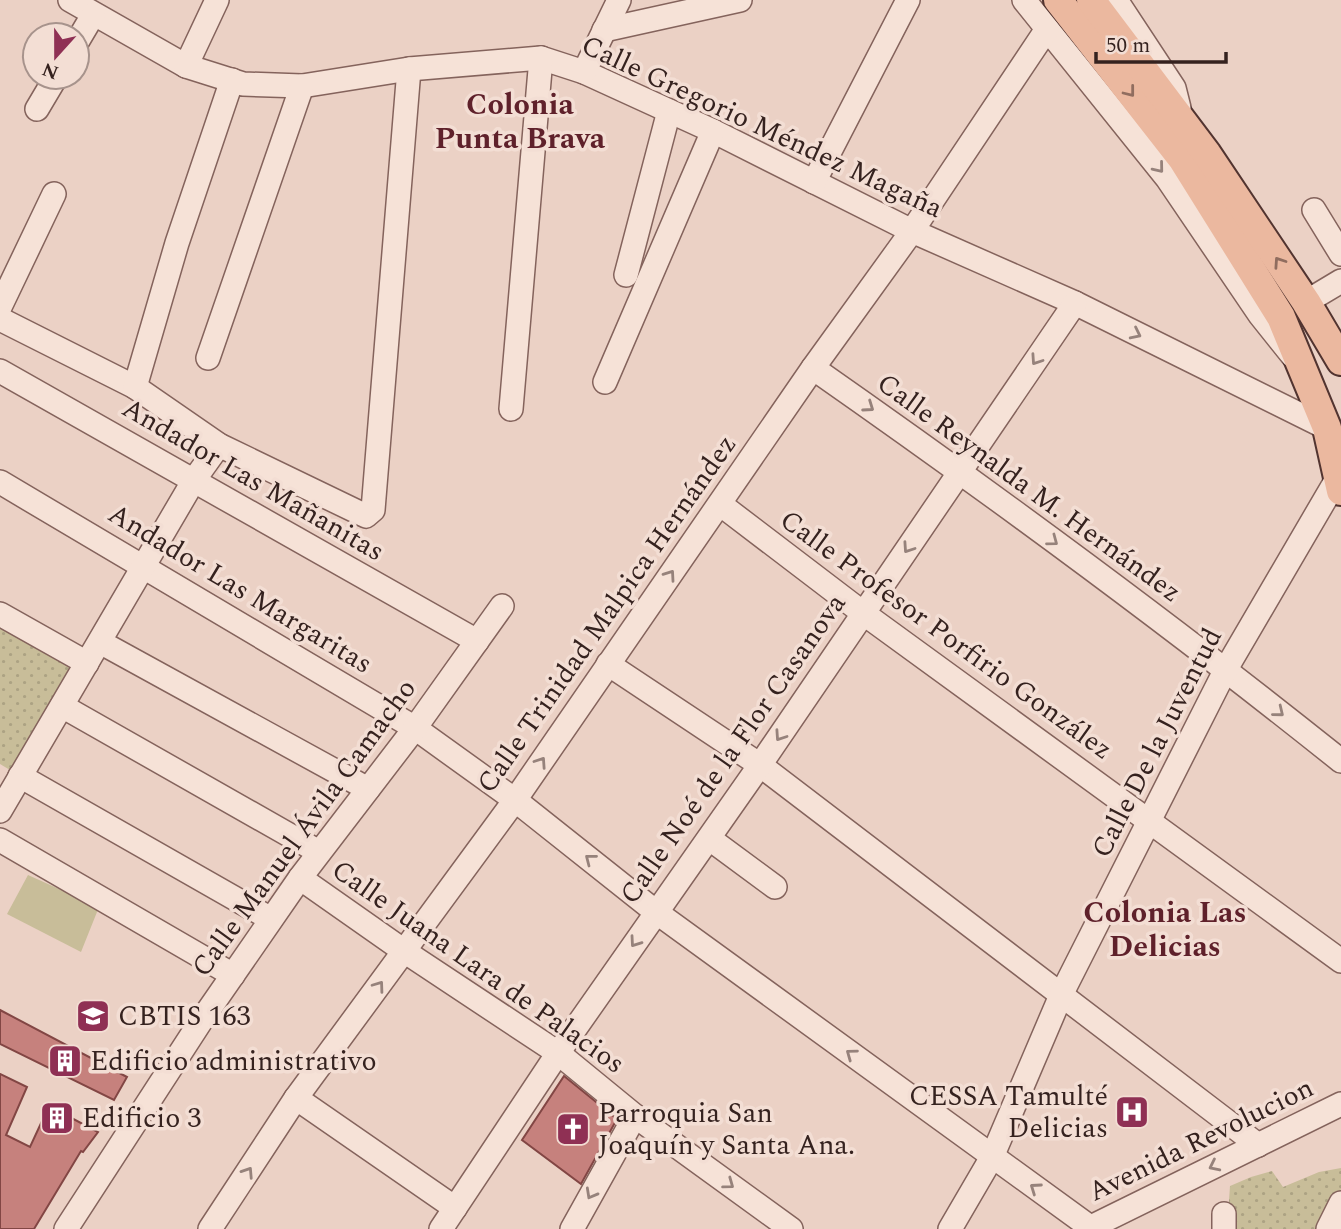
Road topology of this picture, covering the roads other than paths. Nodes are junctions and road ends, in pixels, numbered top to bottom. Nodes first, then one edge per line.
1 (70, 0) edge
2 (217, 0) edge
3 (619, 0) edge
4 (740, 0) edge
5 (908, 0) edge
6 (1024, 0) edge
7 (1058, 0) edge
8 (1091, 0) edge
9 (1116, 0) edge
10 (93, 15) junction
11 (89, 21) edge
12 (1047, 29) junction
13 (604, 30) junction
14 (541, 58) junction
15 (186, 66) junction
16 (409, 69) junction
17 (584, 72) junction
18 (232, 80) junction
19 (302, 86) junction
20 (48, 91) edge
21 (37, 109) dead end
22 (669, 111) junction
23 (1183, 125) junction
24 (713, 131) junction
25 (814, 182) junction
26 (54, 194) dead end
27 (1314, 211) dead end
28 (912, 231) junction
29 (1341, 254) edge
30 (626, 275) dead end
31 (1341, 281) edge
32 (1306, 302) junction
33 (1075, 303) junction
34 (0, 307) edge
35 (0, 319) edge
36 (208, 358) dead end
37 (1341, 361) edge
38 (1299, 365) junction
39 (813, 368) junction
40 (0, 371) edge
41 (605, 382) dead end
42 (135, 387) junction
43 (511, 409) dead end
44 (1334, 439) edge
45 (219, 445) junction
46 (960, 471) junction
47 (194, 480) junction
48 (0, 482) edge
49 (1339, 485) edge
50 (720, 504) junction
51 (144, 567) junction
52 (502, 606) dead end
53 (863, 613) junction
54 (0, 614) edge
55 (100, 642) junction
56 (477, 642) junction
57 (87, 663) junction
58 (608, 664) junction
59 (1226, 669) junction
60 (62, 706) junction
61 (415, 728) junction
62 (1341, 761) edge
63 (760, 765) junction
64 (20, 776) junction
65 (368, 789) junction
66 (515, 800) junction
67 (0, 811) edge
68 (1150, 822) junction
69 (709, 839) junction
70 (0, 840) edge
71 (319, 852) junction
72 (300, 878) junction
73 (775, 887) dead end
74 (656, 912) junction
75 (271, 919) junction
76 (404, 951) junction
77 (1341, 961) edge
78 (233, 975) junction
79 (1062, 993) junction
80 (558, 1053) junction
81 (296, 1098) junction
82 (1341, 1104) edge
83 (635, 1116) junction
84 (1258, 1145) junction
85 (992, 1157) junction
86 (1341, 1203) edge
87 (455, 1208) junction
88 (1089, 1228) edge
89 (66, 1229) edge
90 (211, 1229) edge
91 (441, 1229) edge
92 (572, 1229) edge
93 (791, 1229) edge
94 (950, 1229) edge
95 (1328, 1229) edge

1 - 10 street, Calle Gregorio Méndez Magaña
2 - 15 street
3 - 13 street
4 - 13 street
5 - 25 street
6 - 12 street
7 -> 38 main road
8 - 23 main road
9 - 23 street
10 - 11 street
10 - 15 street, Calle Gregorio Méndez Magaña
12 - 28 street, Calle Trinidad Malpica Hernández
12 -> 38 street
13 - 17 street
14 - 16 street, Calle Gregorio Méndez Magaña
14 - 17 street, Calle Gregorio Méndez Magaña
14 - 43 street
15 - 18 street, Calle Gregorio Méndez Magaña
16 - 19 street, Calle Gregorio Méndez Magaña
16 - 45 street
17 - 22 street, Calle Gregorio Méndez Magaña
18 - 19 street, Calle Gregorio Méndez Magaña
18 - 42 street
19 - 36 street
20 - 21 street
22 - 24 street, Calle Gregorio Méndez Magaña
22 - 30 street
32 -> 23 main road
24 - 25 street, Calle Gregorio Méndez Magaña
24 - 41 street
25 - 28 street, Calle Gregorio Méndez Magaña
26 - 34 street
27 - 29 street
28 - 33 street, Calle Gregorio Méndez Magaña
28 - 39 street, Calle Trinidad Malpica Hernández
31 - 32 street
32 - 37 main road
33 -> 44 street, Calle Gregorio Méndez Magaña
33 -> 46 street, Calle Noé de la Flor Casanova
35 - 42 street
38 - 44 main road
39 -> 46 street, Calle Reynalda M. Hernández
39 - 50 street, Calle Trinidad Malpica Hernández
40 - 47 street, Andador Las Mañanitas
42 - 45 street
44 - 49 main road
45 - 47 street
46 -> 53 street, Calle Noé de la Flor Casanova
46 -> 59 street, Calle Reynalda M. Hernández
47 - 51 street
47 - 56 street, Andador Las Mañanitas
48 - 51 street, Andador Las Margaritas
49 - 59 street, Calle De la Juventud
50 - 53 street, Calle Profesor Porfirio González
58 -> 50 street, Calle Trinidad Malpica Hernández
51 - 55 street
51 - 61 street, Andador Las Margaritas
52 - 56 street, Calle Manuel Ávila Camacho
53 -> 63 street, Calle Noé de la Flor Casanova
53 - 68 street, Calle Profesor Porfirio González
54 - 57 street
55 - 57 street
55 - 65 street
56 - 61 street, Calle Manuel Ávila Camacho
57 - 60 street
58 - 63 street
66 -> 58 street, Calle Trinidad Malpica Hernández
59 -> 62 street, Calle Reynalda M. Hernández
59 - 68 street, Calle De la Juventud
60 - 64 street
60 - 71 street
61 - 65 street, Calle Manuel Ávila Camacho
61 - 66 street, Andador Las Margaritas
63 - 69 street, Calle Noé de la Flor Casanova
63 - 79 street
64 - 67 street
64 - 75 street
65 - 71 street, Calle Manuel Ávila Camacho
74 -> 66 street, Andador Las Margaritas
66 - 76 street, Calle Trinidad Malpica Hernández
68 - 77 street, Calle Profesor Porfirio González
68 - 79 street, Calle De la Juventud
69 - 73 street
69 - 74 street, Calle Noé de la Flor Casanova
70 - 78 street
71 - 72 street, Calle Manuel Ávila Camacho
72 - 75 street, Calle Manuel Ávila Camacho
72 - 76 street, Calle Juana Lara de Palacios
74 -> 80 street, Calle Noé de la Flor Casanova
85 -> 74 street, Andador Las Margaritas
75 - 78 street, Calle Manuel Ávila Camacho
76 - 80 street, Calle Juana Lara de Palacios
81 -> 76 street, Calle Trinidad Malpica Hernández
78 - 89 street, Calle Manuel Ávila Camacho
79 - 84 street
79 - 85 street, Calle De la Juventud
80 - 83 street, Calle Juana Lara de Palacios
80 - 87 street, Calle Noé de la Flor Casanova
81 - 87 street
90 -> 81 street, Calle Trinidad Malpica Hernández
82 - 84 street, Avenida Revolucion
83 -> 92 street
83 -> 93 street, Calle Juana Lara de Palacios
84 -> 88 street, Avenida Revolucion
88 -> 85 street, Andador Las Margaritas
85 - 94 street, Calle De la Juventud
86 - 95 street
87 - 91 street, Calle Noé de la Flor Casanova

